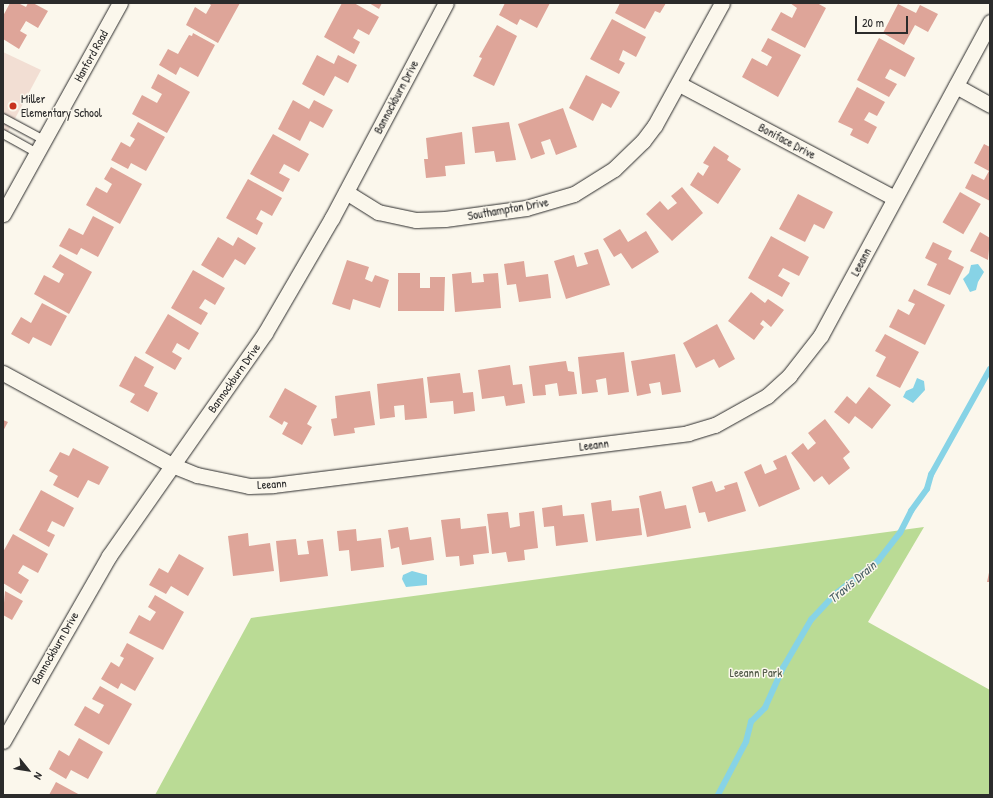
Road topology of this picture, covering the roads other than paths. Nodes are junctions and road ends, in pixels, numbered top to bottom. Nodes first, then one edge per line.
1 (120, 3) edge
2 (446, 3) edge
3 (722, 3) edge
4 (990, 22) edge
5 (679, 84) junction
6 (956, 86) junction
7 (990, 105) edge
8 (3, 118) edge
9 (3, 134) edge
10 (44, 140) junction
11 (37, 153) junction
12 (346, 192) junction
13 (894, 198) junction
14 (3, 214) edge
15 (3, 373) edge
16 (172, 465) junction
17 (3, 741) edge

1 - 10 street, Hanford Road
2 - 12 street, Bannockburn Drive
3 - 5 street, Southampton Drive
4 - 6 street, Leeann
5 - 12 street, Southampton Drive
5 - 13 street, Boniface Drive
6 - 7 street
6 - 13 street, Leeann
8 - 10 lane
9 - 11 lane
10 - 11 street, Hanford Road
11 - 14 street, Hanford Road
12 - 16 street, Bannockburn Drive
13 - 16 street, Leeann
15 - 16 street, Leeann
16 - 17 street, Bannockburn Drive

